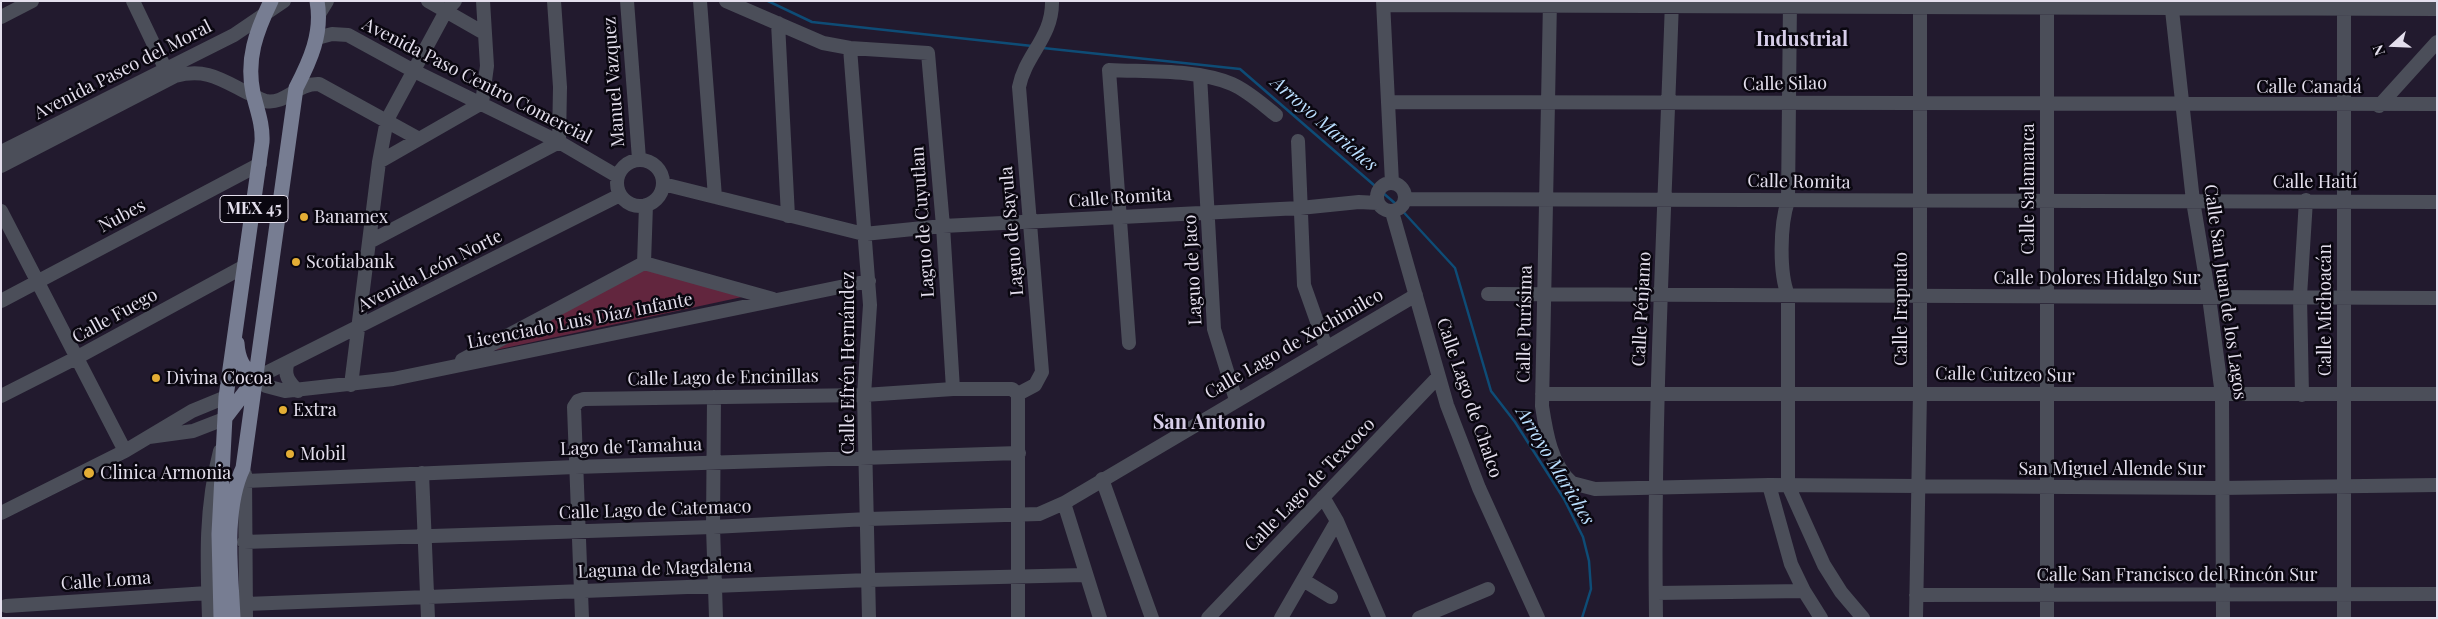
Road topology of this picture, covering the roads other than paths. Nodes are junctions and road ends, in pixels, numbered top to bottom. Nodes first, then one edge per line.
1 (32, 1) edge
2 (133, 1) edge
3 (271, 1) edge
4 (284, 1) edge
5 (428, 1) edge
6 (482, 1) edge
7 (554, 1) edge
8 (627, 1) edge
9 (700, 1) edge
10 (726, 1) edge
11 (1052, 1) edge
12 (1383, 3) edge
13 (1672, 3) edge
14 (1550, 4) edge
15 (1790, 4) edge
16 (2344, 4) edge
17 (1920, 5) edge
18 (2047, 5) edge
19 (2172, 5) edge
20 (321, 6) edge
21 (450, 6) edge
22 (2437, 9) edge
23 (263, 16) junction
24 (1, 17) edge
25 (778, 23) junction
26 (484, 33) junction
27 (316, 38) junction
28 (2437, 42) edge
29 (850, 48) junction
30 (166, 68) junction
31 (412, 70) junction
32 (1200, 75) junction
33 (296, 88) junction
34 (254, 95) junction
35 (482, 102) junction
36 (1389, 102) junction
37 (1788, 102) junction
38 (1920, 102) junction
39 (1549, 104) junction
40 (1667, 104) junction
41 (2047, 104) junction
42 (2437, 104) edge
43 (2182, 105) junction
44 (2343, 105) junction
45 (2379, 106) junction
46 (1276, 115) dead end
47 (387, 120) junction
48 (419, 138) junction
49 (1298, 141) dead end
50 (559, 142) junction
51 (1, 152) edge
52 (639, 159) junction
53 (379, 162) junction
54 (260, 164) junction
55 (1, 166) edge
56 (617, 176) junction
57 (663, 184) junction
58 (1383, 191) junction
59 (620, 195) junction
60 (715, 197) junction
61 (1666, 199) junction
62 (1546, 200) junction
63 (2046, 200) junction
64 (2306, 200) junction
65 (1788, 201) junction
66 (2193, 201) junction
67 (2344, 201) junction
68 (1921, 202) junction
69 (2437, 202) edge
70 (646, 205) junction
71 (1399, 206) junction
72 (1300, 208) junction
73 (1, 211) edge
74 (1208, 212) junction
75 (788, 216) junction
76 (1121, 216) junction
77 (1029, 223) junction
78 (943, 226) junction
79 (864, 234) junction
80 (371, 241) junction
81 (644, 263) junction
82 (245, 266) junction
83 (38, 282) junction
84 (869, 282) junction
85 (1544, 293) junction
86 (1488, 294) dead end
87 (1416, 295) junction
88 (1662, 295) junction
89 (1919, 295) junction
90 (1788, 296) junction
91 (2300, 296) junction
92 (2046, 297) junction
93 (2209, 297) junction
94 (2343, 298) junction
95 (2437, 298) edge
96 (775, 300) junction
97 (1, 301) edge
98 (236, 324) junction
99 (357, 328) junction
100 (1128, 343) dead end
101 (1326, 347) junction
102 (76, 358) junction
103 (288, 362) junction
104 (450, 366) junction
105 (1438, 377) junction
106 (256, 378) junction
107 (351, 385) junction
108 (954, 389) junction
109 (298, 390) junction
110 (1789, 392) junction
111 (1920, 392) junction
112 (1018, 394) junction
113 (1542, 394) junction
114 (1656, 394) junction
115 (2046, 394) junction
116 (2345, 394) junction
117 (2437, 394) edge
118 (864, 395) junction
119 (2222, 395) junction
120 (2302, 395) junction
121 (1, 396) edge
122 (226, 397) junction
123 (714, 397) junction
124 (1236, 400) junction
125 (224, 426) junction
126 (149, 438) junction
127 (125, 451) junction
128 (1019, 453) junction
129 (866, 459) junction
130 (713, 463) junction
131 (575, 467) junction
132 (422, 473) junction
133 (244, 475) junction
134 (1102, 479) junction
135 (1769, 485) junction
136 (1788, 486) junction
137 (2344, 486) junction
138 (2437, 486) edge
139 (1918, 487) junction
140 (2048, 487) junction
141 (1656, 488) junction
142 (2221, 488) junction
143 (1323, 497) junction
144 (1064, 503) junction
145 (1, 513) edge
146 (1018, 516) junction
147 (868, 518) junction
148 (1336, 521) junction
149 (713, 527) junction
150 (578, 531) junction
151 (426, 536) junction
152 (244, 542) junction
153 (1085, 574) junction
154 (1016, 576) junction
155 (869, 580) junction
156 (1303, 580) junction
157 (716, 586) junction
158 (1488, 590) dead end
159 (581, 591) junction
160 (1804, 591) junction
161 (208, 593) junction
162 (1656, 593) junction
163 (2048, 594) junction
164 (2344, 594) junction
165 (2437, 594) edge
166 (1916, 595) junction
167 (2222, 595) junction
168 (1331, 597) dead end
169 (428, 598) junction
170 (6, 606) dead end
171 (246, 611) edge
172 (208, 618) edge
173 (221, 618) edge
174 (233, 618) edge
175 (428, 618) edge
176 (582, 618) edge
177 (716, 618) edge
178 (869, 618) edge
179 (1018, 618) edge
180 (1100, 618) edge
181 (1152, 618) edge
182 (1208, 618) edge
183 (1280, 618) edge
184 (1379, 618) edge
185 (1418, 618) edge
186 (1538, 618) edge
187 (1656, 618) edge
188 (1821, 618) edge
189 (1863, 618) edge
190 (1916, 618) edge
191 (2047, 618) edge
192 (2223, 618) edge
193 (2344, 618) edge

1 - 24 street
2 - 30 street
3 - 23 main road, MEX 45
4 - 23 street, Avenida Paseo del Moral
5 - 21 street
6 - 26 street
7 - 50 street
8 - 52 street, Manuel Vazquez
9 - 60 street
10 - 25 street
11 - 77 street, Laguo de Sayula
12 - 14 street
12 - 36 street
13 - 14 street
13 - 15 street
13 - 40 street, Calle Pénjamo
14 - 39 street, Calle Purísima
15 - 17 street
15 - 37 street
16 - 19 street
16 - 22 street
16 - 44 street, Calle Michoacán
17 - 18 street
17 - 38 street, Calle Irapuato
18 - 19 street
18 - 41 street, Calle Salamanca
19 - 43 street, Calle San Juan de los Lagos
20 - 27 main road, MEX 45
21 - 26 street
21 - 31 street
23 - 30 street, Avenida Paseo del Moral
23 - 34 main road, MEX 45
25 - 29 street
25 - 75 street
26 - 35 street
27 - 31 street, Avenida Paso Centro Comercial
27 - 33 main road, MEX 45
28 - 45 street
29 - 78 street, Laguo de Cuyutlan
29 - 79 street, Calle Efrén Hernández
30 - 51 street, Avenida Paseo del Moral
31 - 35 street, Avenida Paso Centro Comercial
31 - 47 street
32 - 46 street
32 - 74 street, Laguo de Jaco
32 - 76 street
33 - 34 street, Avenida Paseo del Moral
33 - 47 street
33 - 106 main road, MEX 45
34 - 54 main road, MEX 45
34 - 55 street, Avenida Paseo del Moral
35 - 48 street
35 - 50 street, Avenida Paso Centro Comercial
36 - 39 street, Calle Silao
36 - 58 street
37 - 38 street, Calle Silao
37 - 40 street, Calle Silao
37 - 65 street
38 - 41 street, Calle Silao
38 - 68 street, Calle Irapuato
39 - 40 street, Calle Silao
39 - 62 street, Calle Purísima
40 - 61 street, Calle Pénjamo
41 - 43 street, Calle Silao
41 - 63 street, Calle Salamanca
42 - 45 street, Calle Canadá
43 - 44 street, Calle Canadá
43 - 66 street, Calle San Juan de los Lagos
44 - 45 street, Calle Canadá
44 - 67 street, Calle Michoacán
47 - 48 street
47 - 53 street
48 - 53 street
49 - 72 street
50 - 56 street, Avenida Paso Centro Comercial
50 - 80 street
52 - 56 street
52 - 57 street
53 - 80 street
54 - 82 main road, MEX 45
54 - 83 street, Nubes
56 - 59 street
57 - 60 street
57 - 70 street
58 - 71 street
58 - 71 street
58 - 72 street, Calle Romita
59 - 70 street
59 - 99 street, Avenida León Norte
60 - 75 street
61 - 62 street, Calle Romita
61 - 65 street, Calle Romita
61 - 88 street, Calle Pénjamo
62 - 71 street, Calle Romita
62 - 85 street, Calle Purísima
63 - 66 street, Calle Romita
63 - 68 street, Calle Romita
63 - 92 street, Calle Salamanca
64 - 66 street, Calle Haití
64 - 67 street, Calle Haití
64 - 91 street
65 - 68 street, Calle Romita
65 - 90 street
66 - 93 street, Calle San Juan de los Lagos
67 - 69 street, Calle Haití
67 - 94 street, Calle Michoacán
68 - 89 street, Calle Irapuato
70 - 81 street
71 - 87 street, Calle Lago de Chalco
72 - 74 street, Calle Romita
72 - 101 street
73 - 83 street
74 - 76 street, Calle Romita
74 - 124 street, Laguo de Jaco
75 - 79 street
76 - 77 street, Calle Romita
76 - 100 street
77 - 78 street, Calle Romita
77 - 112 street, Laguo de Sayula
78 - 79 street, Calle Romita
78 - 108 street, Laguo de Cuyutlan
79 - 84 street, Calle Efrén Hernández
80 - 99 street
81 - 96 street
81 - 104 street
82 - 98 main road, MEX 45
82 - 102 street, Calle Fuego
83 - 97 street, Nubes
83 - 102 street
84 - 96 street, Licenciado Luis Díaz Infante
84 - 118 street, Calle Efrén Hernández
85 - 86 street, Calle Dolores Hidalgo Sur
85 - 88 street, Calle Dolores Hidalgo Sur
85 - 113 street, Calle Purísima
87 - 101 street, Calle Lago de Xochimilco
87 - 105 street, Calle Lago de Chalco
88 - 90 street, Calle Dolores Hidalgo Sur
88 - 114 street, Calle Pénjamo
89 - 90 street, Calle Dolores Hidalgo Sur
89 - 92 street, Calle Dolores Hidalgo Sur
89 - 111 street, Calle Irapuato
90 - 110 street
91 - 93 street, Calle Dolores Hidalgo Sur
91 - 94 street, Calle Dolores Hidalgo Sur
91 - 120 street
92 - 93 street, Calle Dolores Hidalgo Sur
92 - 115 street, Calle Salamanca
93 - 119 street, Calle San Juan de los Lagos
94 - 95 street, Calle Dolores Hidalgo Sur
94 - 116 street, Calle Michoacán
96 - 104 street, Licenciado Luis Díaz Infante
98 - 106 main road
98 - 122 main road, MEX 45
99 - 103 street, Avenida León Norte
99 - 107 street
101 - 124 street, Calle Lago de Xochimilco
102 - 121 street, Calle Fuego
102 - 127 street
103 - 106 street, Avenida León Norte
103 - 109 street
104 - 107 street, Licenciado Luis Díaz Infante
105 - 143 street, Calle Lago de Texcoco
105 - 186 street, Calle Lago de Chalco
106 - 109 street, Licenciado Luis Díaz Infante
106 - 125 main road
106 - 133 main road, MEX 45
107 - 109 street, Licenciado Luis Díaz Infante
108 - 112 street, Calle Lago de Encinillas
108 - 118 street, Calle Lago de Encinillas
110 - 111 street, Calle Cuitzeo Sur
110 - 114 street, Calle Cuitzeo Sur
110 - 136 street
111 - 115 street, Calle Cuitzeo Sur
111 - 139 street, Calle Irapuato
112 - 128 street
113 - 114 street, Calle Cuitzeo Sur
113 - 141 street, Calle Purísima
114 - 141 street, Calle Pénjamo
115 - 119 street, Calle Cuitzeo Sur
115 - 140 street, Calle Salamanca
116 - 117 street, Calle Cuitzeo Sur
116 - 120 street, Calle Cuitzeo Sur
116 - 137 street, Calle Michoacán
118 - 123 street, Calle Lago de Encinillas
118 - 129 street, Calle Efrén Hernández
119 - 120 street, Calle Cuitzeo Sur
119 - 142 street, Calle San Juan de los Lagos
122 - 125 main road, MEX 45
122 - 126 street
123 - 130 street
123 - 131 street, Calle Lago de Encinillas
124 - 134 street, Calle Lago de Xochimilco
125 - 126 street
125 - 161 street
125 - 173 main road, MEX 45
126 - 127 street
127 - 145 street
128 - 129 street, Lago de Tamahua
128 - 146 street
129 - 130 street, Lago de Tamahua
129 - 147 street, Calle Efrén Hernández
130 - 131 street, Lago de Tamahua
130 - 149 street
131 - 132 street, Lago de Tamahua
131 - 150 street
132 - 133 street, Lago de Tamahua
132 - 151 street
133 - 152 street
133 - 174 main road, MEX 45
134 - 144 street, Calle Lago de Xochimilco
134 - 181 street
135 - 136 street, Calle Purísima
135 - 141 street, Calle Purísima
135 - 160 street
136 - 139 street, San Miguel Allende Sur
136 - 189 street
137 - 138 street, San Miguel Allende Sur
137 - 142 street, San Miguel Allende Sur
137 - 164 street, Calle Michoacán
139 - 140 street, San Miguel Allende Sur
139 - 166 street, Calle Irapuato
140 - 142 street, San Miguel Allende Sur
140 - 163 street, Calle Salamanca
141 - 162 street, Calle Pénjamo
142 - 167 street, Calle San Juan de los Lagos
143 - 148 street
143 - 182 street, Calle Lago de Texcoco
144 - 146 street, Calle Lago de Catemaco
144 - 153 street
146 - 147 street, Calle Lago de Catemaco
146 - 154 street
147 - 149 street, Calle Lago de Catemaco
147 - 155 street, Calle Efrén Hernández
148 - 156 street
148 - 184 street
149 - 150 street, Calle Lago de Catemaco
149 - 157 street
150 - 151 street, Calle Lago de Catemaco
150 - 159 street
151 - 152 street, Calle Lago de Catemaco
151 - 169 street
152 - 171 street
153 - 154 street, Laguna de Magdalena
153 - 180 street
154 - 155 street, Laguna de Magdalena
154 - 179 street
155 - 157 street, Laguna de Magdalena
155 - 178 street, Calle Efrén Hernández
156 - 168 street
156 - 183 street
157 - 159 street, Laguna de Magdalena
157 - 177 street
158 - 185 street
159 - 169 street, Laguna de Magdalena
159 - 176 street
160 - 162 street
160 - 188 street
161 - 170 street, Calle Loma
161 - 172 street
162 - 187 street, Calle Pénjamo
163 - 166 street, Calle San Francisco del Rincón Sur
163 - 167 street, Calle San Francisco del Rincón Sur
163 - 191 street, Calle Salamanca
164 - 165 street, Calle San Francisco del Rincón Sur
164 - 167 street, Calle San Francisco del Rincón Sur
164 - 193 street, Calle Michoacán
166 - 190 street, Calle Irapuato
167 - 192 street, Calle San Juan de los Lagos
169 - 171 street, Laguna de Magdalena
169 - 175 street

